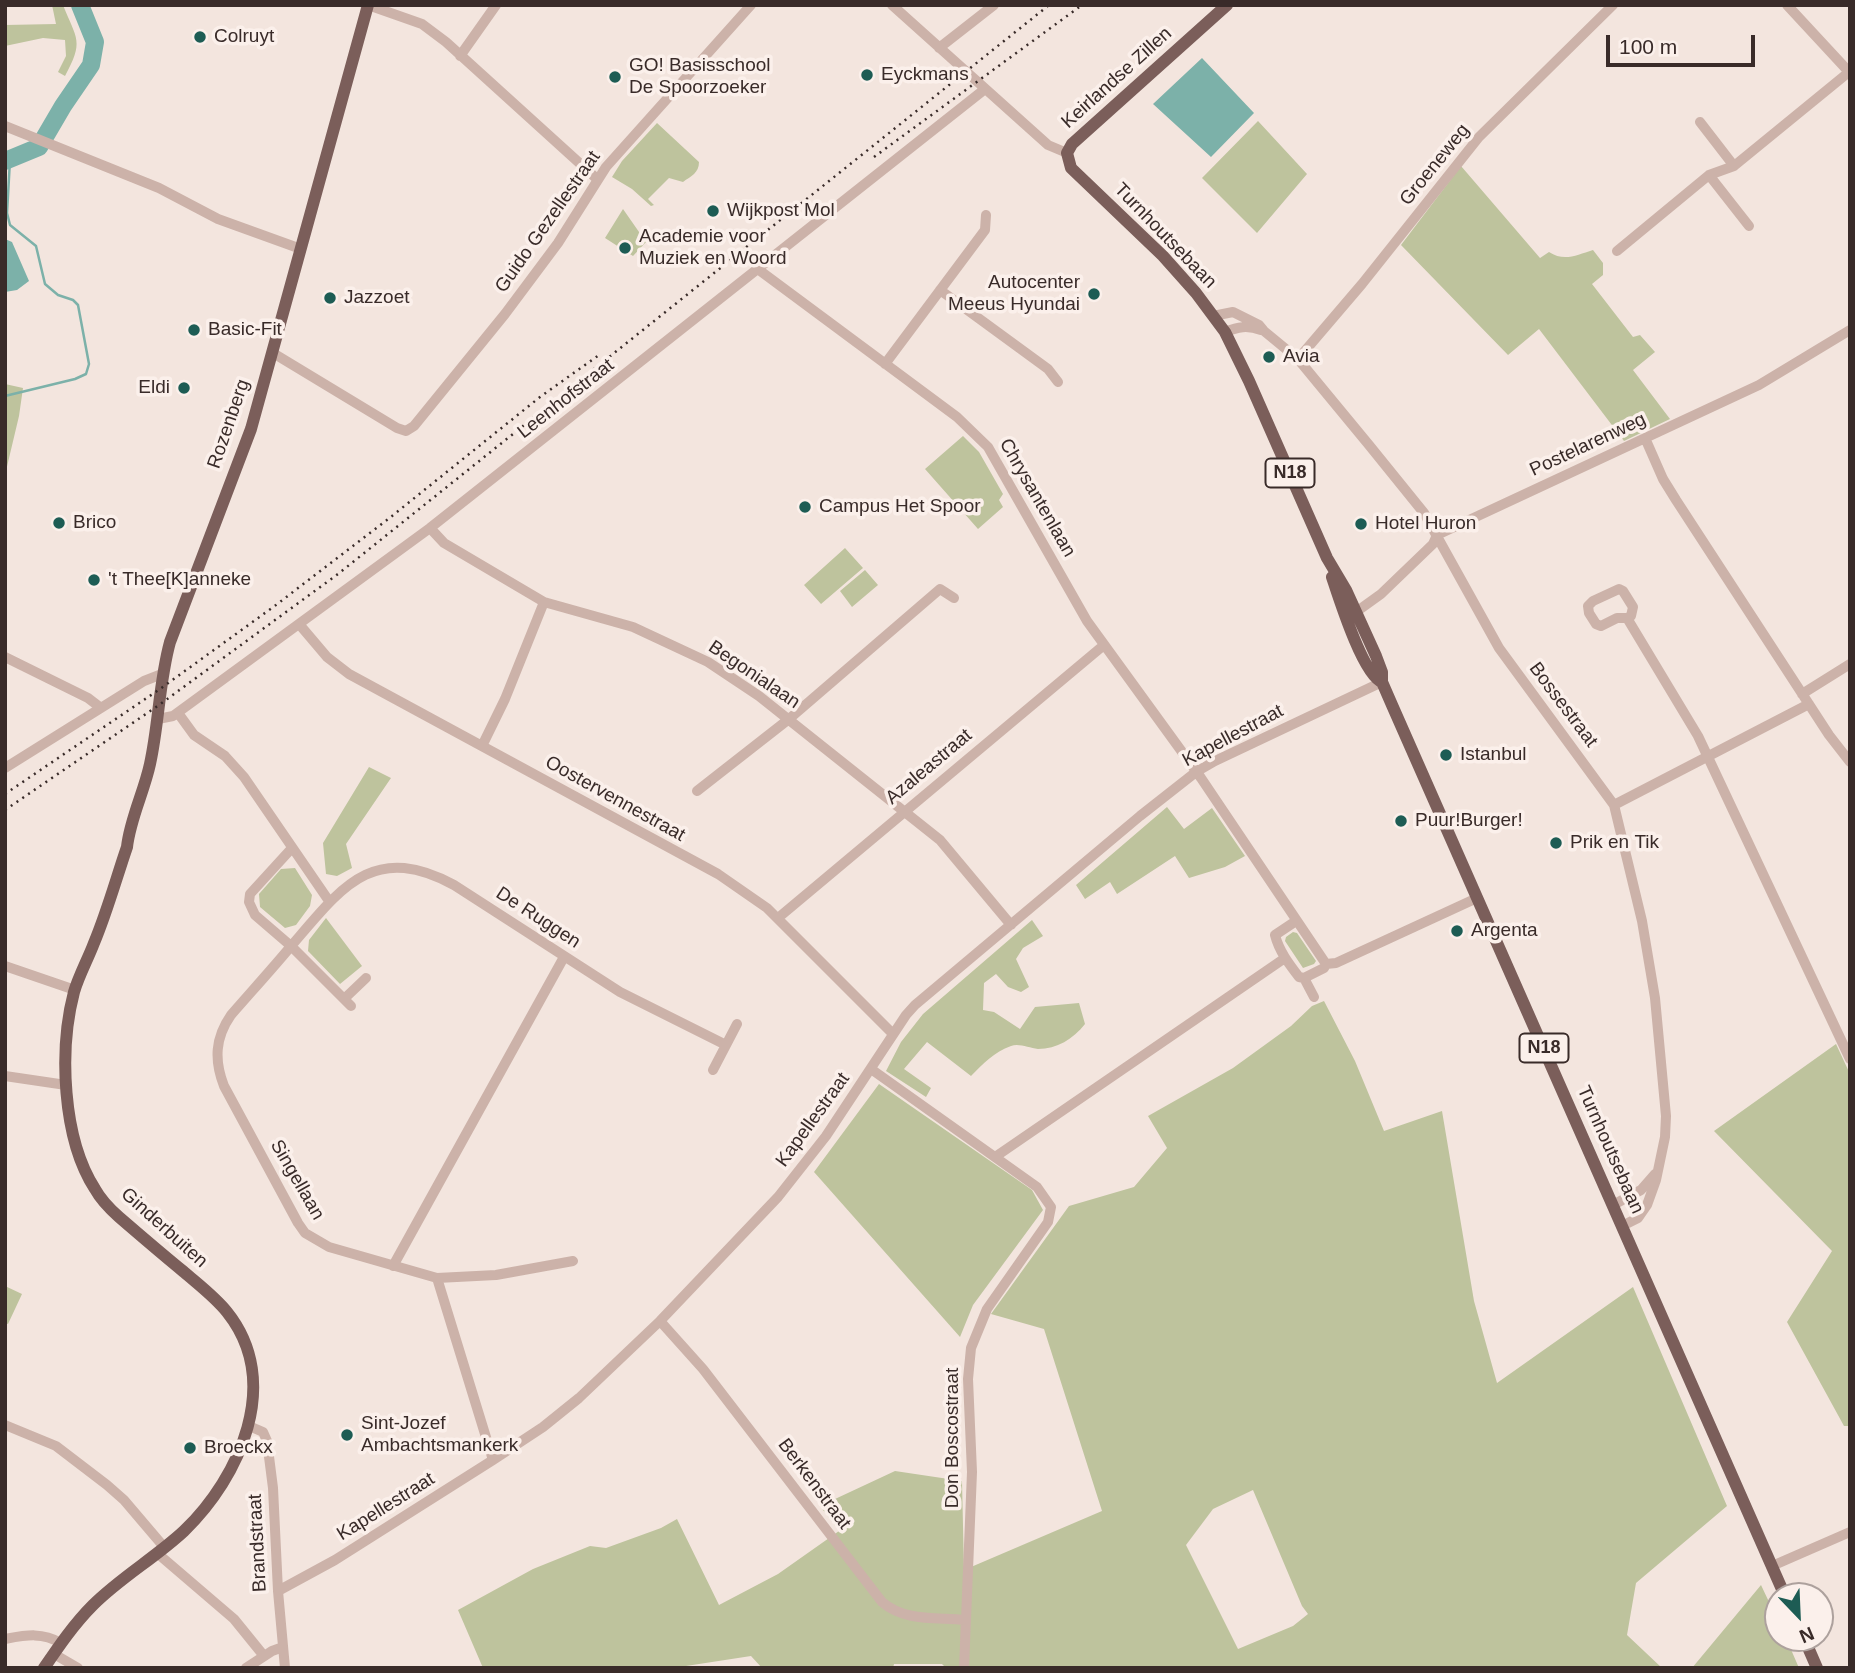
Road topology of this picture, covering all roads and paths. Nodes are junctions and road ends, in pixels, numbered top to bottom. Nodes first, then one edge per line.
1 (368, 5) edge
2 (496, 5) edge
3 (751, 5) edge
4 (892, 5) edge
5 (994, 5) edge
6 (1227, 5) edge
7 (1613, 5) edge
8 (1793, 7) edge
9 (939, 48) junction
10 (460, 56) junction
11 (1850, 72) edge
12 (985, 89) junction
13 (1700, 122) dead end
14 (5, 126) edge
15 (1067, 153) junction
16 (1734, 166) junction
17 (1709, 175) junction
18 (597, 179) junction
19 (986, 215) dead end
20 (1749, 226) dead end
21 (301, 249) junction
22 (1617, 251) dead end
23 (759, 270) junction
24 (940, 290) junction
25 (1213, 316) junction
26 (1850, 330) edge
27 (1264, 331) junction
28 (1224, 332) junction
29 (273, 353) junction
30 (1298, 359) junction
31 (885, 364) junction
32 (1058, 382) dead end
33 (1645, 438) junction
34 (430, 528) junction
35 (1437, 535) junction
36 (1327, 558) junction
37 (954, 598) dead end
38 (544, 602) junction
39 (1356, 612) junction
40 (1627, 618) junction
41 (299, 624) junction
42 (1104, 645) junction
43 (5, 657) edge
44 (1850, 664) edge
45 (162, 674) junction
46 (1382, 682) junction
47 (1802, 694) junction
48 (1809, 704) junction
49 (101, 708) junction
50 (178, 713) junction
51 (158, 719) junction
52 (789, 719) junction
53 (482, 746) junction
54 (1707, 757) junction
55 (1850, 762) edge
56 (5, 768) edge
57 (1196, 772) junction
58 (697, 791) dead end
59 (1614, 805) junction
60 (904, 811) junction
61 (292, 849) junction
62 (1477, 898) junction
63 (329, 901) junction
64 (778, 918) junction
65 (1296, 921) junction
66 (1010, 925) junction
67 (291, 946) junction
68 (564, 957) junction
69 (1285, 958) junction
70 (1326, 964) junction
71 (5, 966) edge
72 (366, 978) dead end
73 (1304, 978) junction
74 (75, 990) junction
75 (1314, 997) dead end
76 (737, 1024) dead end
77 (893, 1034) junction
78 (726, 1045) junction
79 (1850, 1059) edge
80 (871, 1069) junction
81 (713, 1070) dead end
82 (5, 1076) edge
83 (66, 1086) junction
84 (995, 1157) junction
85 (1657, 1170) junction
86 (1613, 1205) junction
87 (1622, 1226) junction
88 (573, 1261) dead end
89 (393, 1266) junction
90 (437, 1278) junction
91 (660, 1321) junction
92 (5, 1425) edge
93 (249, 1426) junction
94 (493, 1460) junction
95 (1850, 1532) edge
96 (161, 1550) junction
97 (1772, 1566) junction
98 (1779, 1582) edge
99 (278, 1591) junction
100 (965, 1620) junction
101 (5, 1639) edge
102 (283, 1647) junction
103 (57, 1648) junction
104 (264, 1656) junction
105 (44, 1668) edge
106 (78, 1668) edge
107 (246, 1668) edge
108 (285, 1668) edge
109 (964, 1668) edge

1 - 10 street
1 - 21 main road, Rozenberg
2 - 10 street
3 - 18 street, Guido Gezellestraat
4 - 9 street, N18
5 - 9 street
6 - 15 main road, Keirlandse Zillen
7 - 30 street, Groeneweg
8 - 11 street
9 - 12 street, N18
10 - 18 street
11 - 16 street
12 - 15 street, Turnhoutsebaan / N18
12 - 23 street, Leenhofstraat
13 - 16 street
14 - 21 street
15 - 25 main road, Turnhoutsebaan / N18
16 - 17 street
17 - 20 street
17 - 22 street
18 - 29 street, Guido Gezellestraat
19 - 24 street
21 - 29 main road, Rozenberg
23 - 31 street, Chrysantenlaan
23 - 34 street, Leenhofstraat
24 - 31 street
24 - 32 street
25 - 27 street, Bossestraat
25 - 28 main road, Turnhoutsebaan / N18
26 - 33 street, Postelarenweg
27 - 28 street
27 - 30 street, Bossestraat
28 - 36 main road, Turnhoutsebaan / N18
29 - 45 main road, Rozenberg
30 - 35 street, Bossestraat
31 - 42 street, Chrysantenlaan
33 - 35 street, Postelarenweg
33 - 47 street
34 - 38 street, Begonialaan
34 - 41 street, Leenhofstraat
35 - 39 street, Postelarenweg
35 - 59 street, Bossestraat
36 - 39 main road, Turnhoutsebaan / N18
36 - 46 main road, Turnhoutsebaan / N18
37 - 52 street
38 - 52 street, Begonialaan
38 - 53 street
39 - 46 main road, Turnhoutsebaan / N18
40 - 40 street
40 - 54 street
41 - 50 street, Leenhofstraat
41 - 53 street, Oostervennestraat
42 - 57 street, Chrysantenlaan
42 - 60 street, Azaleastraat
43 - 49 street
44 - 47 street
45 - 49 street
45 - 51 main road, Ginderbuiten
46 - 57 street, Kapellestraat
46 - 62 main road, Turnhoutsebaan / N18
47 - 48 street
48 - 54 street
48 - 55 street
49 - 56 street
50 - 51 street, Leenhofstraat
50 - 61 street
51 - 74 main road, Ginderbuiten
52 - 58 street
52 - 60 street, Begonialaan
53 - 64 street, Oostervennestraat
54 - 59 street
54 - 79 street
57 - 65 street, Chrysantenlaan
57 - 66 street, Kapellestraat
59 - 85 street, Bossestraat
60 - 64 street, Azaleastraat
60 - 66 street, Begonialaan
61 - 63 street
61 - 67 street
62 - 70 street
62 - 86 main road, Turnhoutsebaan / N18
63 - 67 street, De Ruggen
63 - 68 street, De Ruggen
64 - 77 street, Oostervennestraat
65 - 69 street
65 - 70 street, Chrysantenlaan
66 - 77 street, Kapellestraat
67 - 72 street
67 - 89 street, Singellaan
68 - 78 street, De Ruggen
68 - 89 street
69 - 73 street
69 - 84 street
70 - 73 street
71 - 74 street
73 - 75 street
74 - 83 main road, Ginderbuiten
76 - 78 street
77 - 80 street, Kapellestraat
78 - 81 street
80 - 84 street, Don Boscostraat
80 - 91 street, Kapellestraat
82 - 83 street
83 - 93 main road, Ginderbuiten
84 - 100 street, Don Boscostraat
85 - 86 street
85 - 87 street, Bossestraat
86 - 87 main road, Turnhoutsebaan / N18
87 - 97 main road, Turnhoutsebaan / N18
88 - 90 street, Singellaan
89 - 90 street, Singellaan
90 - 94 street
91 - 94 street, Kapellestraat
91 - 100 street, Berkenstraat
92 - 96 street
93 - 96 main road, Ginderbuiten
93 - 99 street, Brandstraat
94 - 99 street, Kapellestraat
95 - 97 street
96 - 103 main road, Ginderbuiten
96 - 104 street
97 - 98 main road, Turnhoutsebaan / N18
99 - 102 street, Brandstraat
100 - 109 street, Don Boscostraat
101 - 103 street
102 - 104 street
102 - 108 street, Brandstraat
103 - 105 main road, Ginderbuiten
103 - 106 street
104 - 107 street

